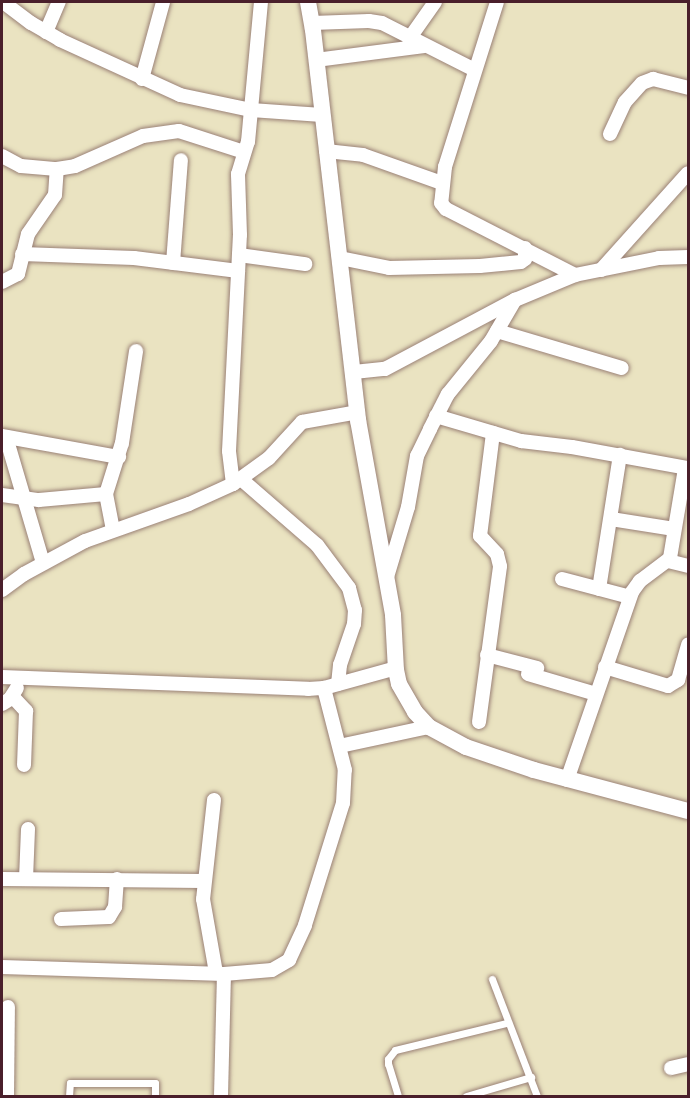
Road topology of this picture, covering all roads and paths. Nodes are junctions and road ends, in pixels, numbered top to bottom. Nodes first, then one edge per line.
1 (3, 2) edge
2 (59, 2) edge
3 (164, 2) edge
4 (261, 2) edge
5 (308, 2) edge
6 (435, 2) edge
7 (497, 2) edge
8 (2, 7) edge
9 (312, 23) junction
10 (46, 32) junction
11 (410, 39) junction
12 (424, 46) junction
13 (316, 60) junction
14 (475, 70) junction
15 (142, 79) junction
16 (688, 88) edge
17 (251, 110) junction
18 (322, 115) junction
19 (610, 134) dead end
20 (326, 151) junction
21 (244, 152) junction
22 (2, 156) edge
23 (181, 160) dead end
24 (57, 169) junction
25 (688, 173) edge
26 (441, 183) junction
27 (525, 248) junction
28 (22, 254) junction
29 (239, 255) junction
30 (688, 257) edge
31 (340, 258) junction
32 (173, 263) junction
33 (304, 264) dead end
34 (601, 270) junction
35 (238, 271) junction
36 (575, 275) junction
37 (2, 282) edge
38 (515, 300) junction
39 (497, 331) junction
40 (136, 351) dead end
41 (622, 368) dead end
42 (354, 372) junction
43 (358, 412) junction
44 (436, 416) junction
45 (493, 433) junction
46 (4, 436) edge
47 (620, 455) junction
48 (119, 457) junction
49 (687, 468) edge
50 (237, 481) junction
51 (106, 494) junction
52 (2, 495) edge
53 (23, 498) junction
54 (611, 519) junction
55 (674, 529) junction
56 (113, 530) junction
57 (668, 561) junction
58 (43, 563) junction
59 (688, 566) edge
60 (387, 579) junction
61 (562, 579) dead end
62 (599, 589) junction
63 (2, 590) edge
64 (630, 597) junction
65 (688, 644) edge
66 (487, 655) junction
67 (605, 667) junction
68 (396, 668) junction
69 (2, 677) edge
70 (21, 678) junction
71 (331, 686) junction
72 (596, 694) junction
73 (7, 700) edge
74 (479, 722) dead end
75 (429, 727) junction
76 (340, 746) junction
77 (24, 765) dead end
78 (567, 780) junction
79 (214, 800) dead end
80 (688, 812) edge
81 (28, 829) dead end
82 (2, 879) edge
83 (27, 879) junction
84 (117, 879) junction
85 (203, 881) junction
86 (61, 919) dead end
87 (2, 967) edge
88 (220, 973) junction
89 (492, 979) dead end
90 (8, 1007) dead end
91 (507, 1023) junction
92 (688, 1064) edge
93 (671, 1068) dead end
94 (531, 1077) junction
95 (5, 1087) edge
96 (69, 1096) edge
97 (155, 1096) edge
98 (221, 1096) edge
99 (398, 1096) edge
100 (466, 1096) edge
101 (537, 1096) edge

1 - 8 street
1 - 10 street
2 - 10 street
3 - 15 street
4 - 17 street
5 - 9 street
6 - 11 street
7 - 14 street
9 - 11 street
9 - 13 street
10 - 15 street
11 - 12 street
12 - 13 street
12 - 14 street
13 - 18 street
14 - 26 street
15 - 17 street
16 - 19 street
17 - 18 street
17 - 21 street
18 - 20 street
20 - 26 street
20 - 31 street
21 - 24 street
21 - 29 street
22 - 24 street
23 - 32 street
24 - 28 street
25 - 34 street
26 - 27 street
27 - 31 street
27 - 36 street
28 - 32 street
28 - 37 street
29 - 33 street
29 - 35 street
30 - 34 street
31 - 42 street
32 - 35 street
34 - 36 street
35 - 50 street
36 - 38 street
38 - 39 street
38 - 42 street
39 - 41 street
39 - 44 street
40 - 48 street
42 - 43 street
43 - 50 street
43 - 60 street
44 - 45 street
44 - 60 street
45 - 47 street
45 - 66 street
46 - 48 street
46 - 53 street
47 - 49 street
47 - 54 street
48 - 51 street
49 - 55 street
50 - 56 street
50 - 71 street
51 - 53 street
51 - 56 street
52 - 53 street
53 - 58 street
54 - 55 street
54 - 62 street
55 - 57 street
56 - 58 street
57 - 59 street
57 - 64 street
58 - 63 street
60 - 68 street
61 - 62 street
62 - 64 street
64 - 67 street
65 - 67 street
66 - 72 street
66 - 74 street
67 - 72 street
68 - 71 street
68 - 75 street
69 - 70 street
70 - 71 street
70 - 73 street
71 - 76 street
72 - 78 street
73 - 77 street
75 - 76 street
75 - 78 street
76 - 88 street
78 - 80 street
79 - 85 street
81 - 83 street
82 - 83 street
83 - 84 street
84 - 85 street
84 - 86 street
85 - 88 street
87 - 88 street
88 - 98 street
89 - 91 lane
90 - 95 street
91 - 94 lane
91 - 99 lane
92 - 93 street
94 - 100 lane
94 - 101 lane
96 - 97 lane

